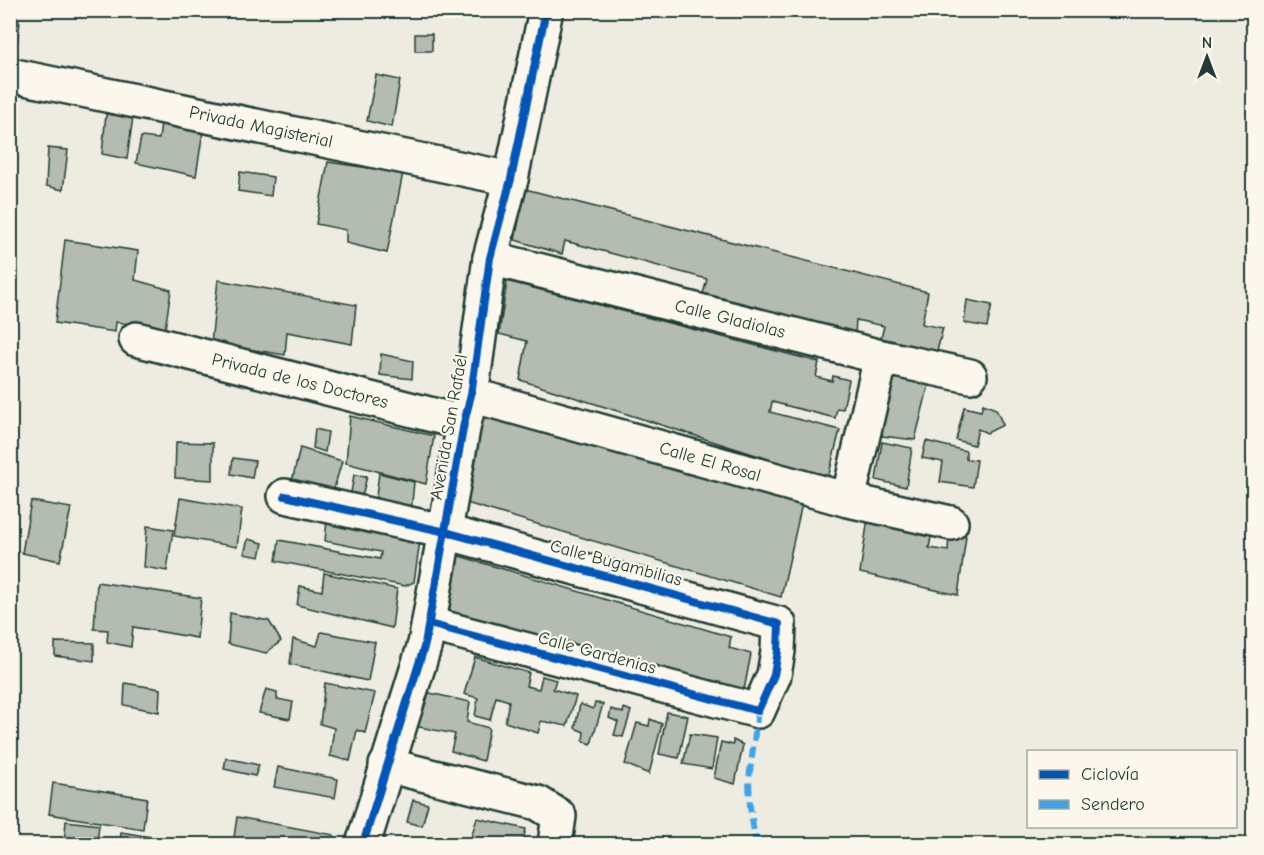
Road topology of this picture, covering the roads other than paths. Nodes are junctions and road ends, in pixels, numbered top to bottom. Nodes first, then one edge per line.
1 (546, 10) edge
2 (10, 75) edge
3 (511, 179) junction
4 (490, 258) junction
5 (136, 339) dead end
6 (881, 357) junction
7 (970, 376) dead end
8 (468, 409) junction
9 (285, 496) dead end
10 (848, 500) junction
11 (951, 523) dead end
12 (446, 532) junction
13 (429, 624) junction
14 (758, 711) joint
15 (386, 765) junction
16 (363, 844) edge
17 (555, 844) edge

1 - 3 street, Avenida San Rafaél
2 - 3 street, Privada Magisterial
3 - 4 street, Avenida San Rafaél
4 - 6 street, Calle Gladiolas
4 - 8 street, Avenida San Rafaél
5 - 8 street, Privada de los Doctores
6 - 7 street, Calle Gladiolas
6 - 10 street
8 - 10 street, Calle El Rosal
8 - 12 street, Avenida San Rafaél
9 - 12 street, Calle Bugambilias
10 - 11 street, Calle El Rosal
12 - 13 street, Avenida San Rafaél
12 - 14 street, Calle Bugambilias
13 - 14 street, Calle Gardenias
13 - 15 street, Avenida San Rafaél
15 - 16 street, Avenida San Rafaél
15 - 17 street

